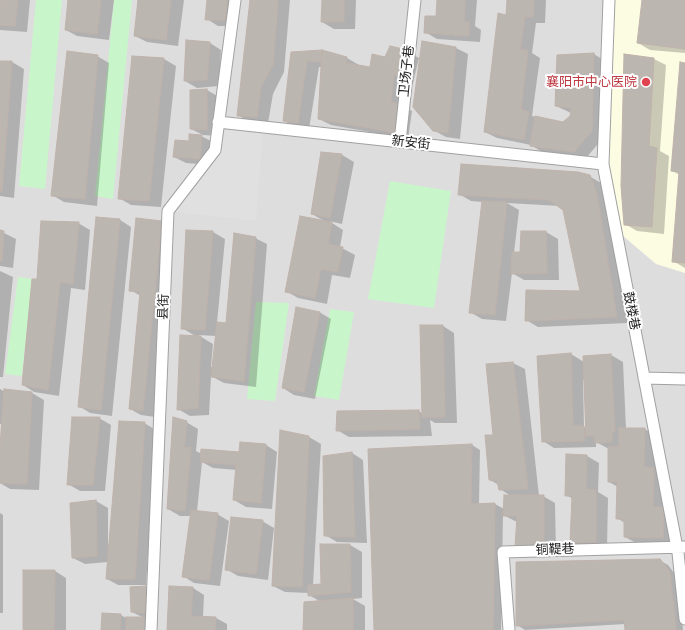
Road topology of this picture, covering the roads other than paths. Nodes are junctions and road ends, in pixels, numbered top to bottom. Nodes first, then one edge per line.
1 (234, 0) edge
2 (415, 0) edge
3 (609, 0) edge
4 (218, 122) junction
5 (400, 142) junction
6 (603, 164) junction
7 (644, 378) junction
8 (685, 378) edge
9 (681, 547) edge
10 (685, 619) edge
11 (151, 630) edge
12 (509, 630) edge

1 - 4 street, 县街
2 - 5 street, 卫场子巷
3 - 6 street, 鼓楼巷
4 - 5 street, 新安街
4 - 11 street, 县街
5 - 6 street, 新安街
6 - 7 street, 鼓楼巷
7 - 8 street
7 - 9 street, 鼓楼巷
9 - 10 street, 鼓楼巷
9 - 12 street, 铜鞮巷

